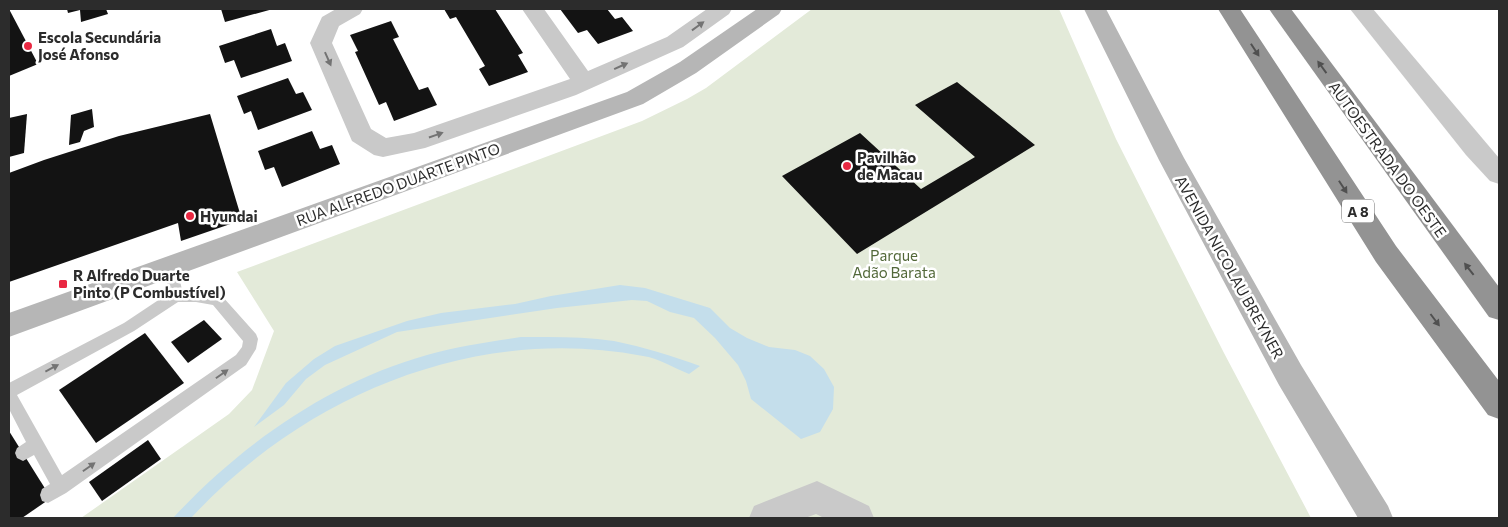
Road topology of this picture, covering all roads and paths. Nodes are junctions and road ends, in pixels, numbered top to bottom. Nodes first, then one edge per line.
1 (352, 9) edge
2 (533, 9) edge
3 (721, 9) edge
4 (770, 9) edge
5 (1096, 9) edge
6 (1229, 9) edge
7 (1280, 9) edge
8 (1361, 9) edge
9 (584, 82) junction
10 (1499, 174) edge
11 (171, 266) junction
12 (176, 296) junction
13 (1499, 308) edge
14 (9, 326) edge
15 (9, 391) edge
16 (9, 395) edge
17 (1499, 405) edge
18 (36, 444) junction
19 (23, 453) dead end
20 (766, 518) edge
21 (857, 518) edge
22 (1376, 518) edge

1 -> 9 street
2 - 9 street
9 -> 3 street
4 - 11 street, RUA ALFREDO DUARTE PINTO
5 - 22 street, AVENIDA NICOLAU BREYNER
6 -> 17 highway, A 8
13 -> 7 highway, AUTOESTRADA DO OESTE
8 - 10 street
11 - 12 lane
11 - 14 street, RUA ALFREDO DUARTE PINTO
15 -> 12 lane
18 -> 12 lane
16 - 18 lane
18 - 19 lane
20 - 21 street

